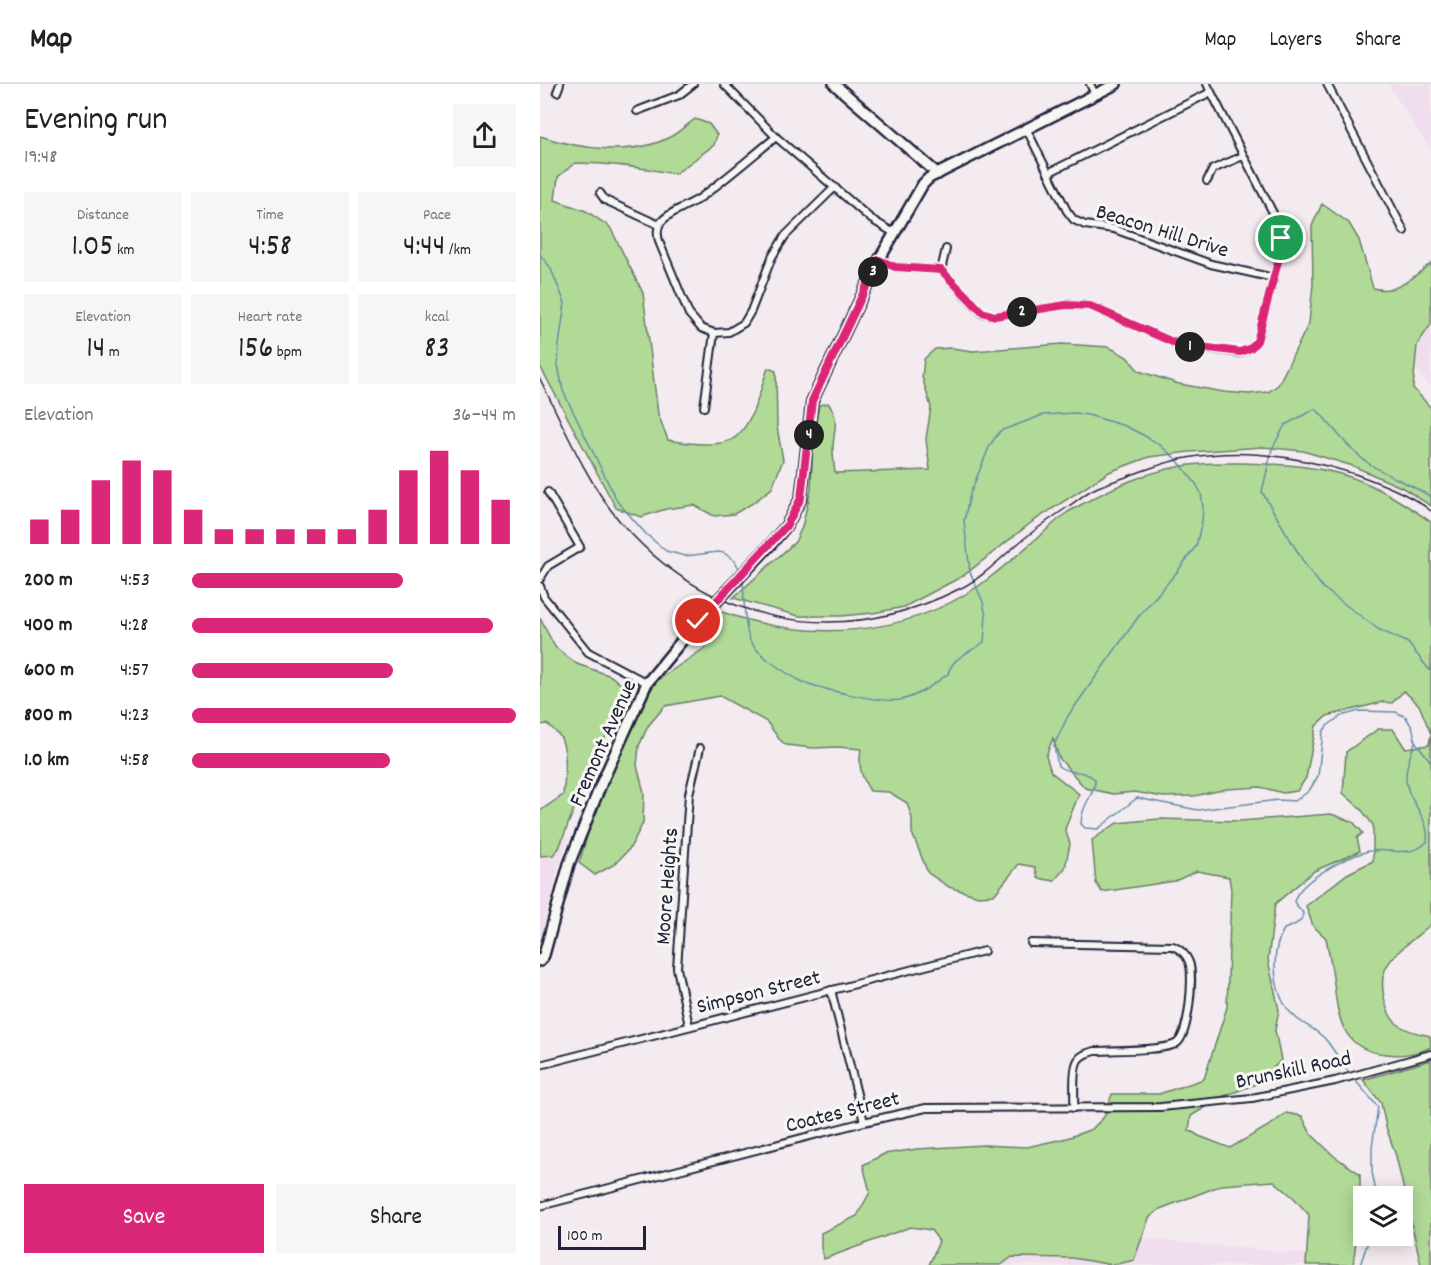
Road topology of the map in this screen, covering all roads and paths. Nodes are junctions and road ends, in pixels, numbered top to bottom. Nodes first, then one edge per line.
1 (560, 84) edge
2 (693, 84) edge
3 (724, 84) edge
4 (834, 84) edge
5 (1090, 84) edge
6 (1116, 84) edge
7 (1207, 84) edge
8 (1328, 84) edge
9 (557, 92) dead end
10 (1211, 92) junction
11 (1095, 94) junction
12 (637, 111) dead end
13 (1026, 128) junction
14 (776, 137) junction
15 (1243, 156) junction
16 (1048, 173) junction
17 (938, 174) junction
18 (1207, 181) dead end
19 (835, 188) junction
20 (600, 193) dead end
21 (658, 225) junction
22 (1404, 231) dead end
23 (894, 233) junction
24 (946, 249) dead end
25 (879, 260) junction
26 (941, 270) junction
27 (1274, 278) junction
28 (714, 333) junction
29 (704, 407) dead end
30 (548, 492) dead end
31 (540, 579) edge
32 (540, 586) edge
33 (647, 683) junction
34 (700, 748) dead end
35 (1031, 943) dead end
36 (984, 951) dead end
37 (540, 961) edge
38 (831, 990) junction
39 (689, 1026) junction
40 (1431, 1054) edge
41 (540, 1065) edge
42 (1161, 1107) joint
43 (1074, 1108) junction
44 (864, 1122) junction
45 (540, 1206) edge

1 - 9 street
2 - 12 street
3 - 14 street
4 - 17 main road
5 - 11 street
6 - 11 main road, Fremont Avenue
7 - 10 street
8 - 22 street
10 - 15 street
10 - 16 street
11 - 13 main road, Fremont Avenue
13 - 16 street, Beacon Hill Drive
13 - 17 main road, Fremont Avenue
14 - 19 street
14 - 21 street
15 - 18 street
15 - 27 street
16 - 27 street, Beacon Hill Drive
17 - 23 main road, Fremont Avenue
19 - 23 street
19 - 28 street
20 - 21 street
21 - 28 street
23 - 25 main road, Fremont Avenue
24 - 26 street
25 - 26 street
25 - 33 main road, Fremont Avenue, bridge
26 - 27 street
28 - 29 street
30 - 31 street
32 - 33 street
33 - 37 main road, Fremont Avenue
34 - 39 street, Moore Heights
35 - 43 street
36 - 38 street, Simpson Street
38 - 39 street, Simpson Street
38 - 44 street
39 - 41 street, Simpson Street
40 - 42 street, Brunskill Road
42 - 43 street, Coates Street
43 - 44 street, Coates Street
44 - 45 street, Coates Street

